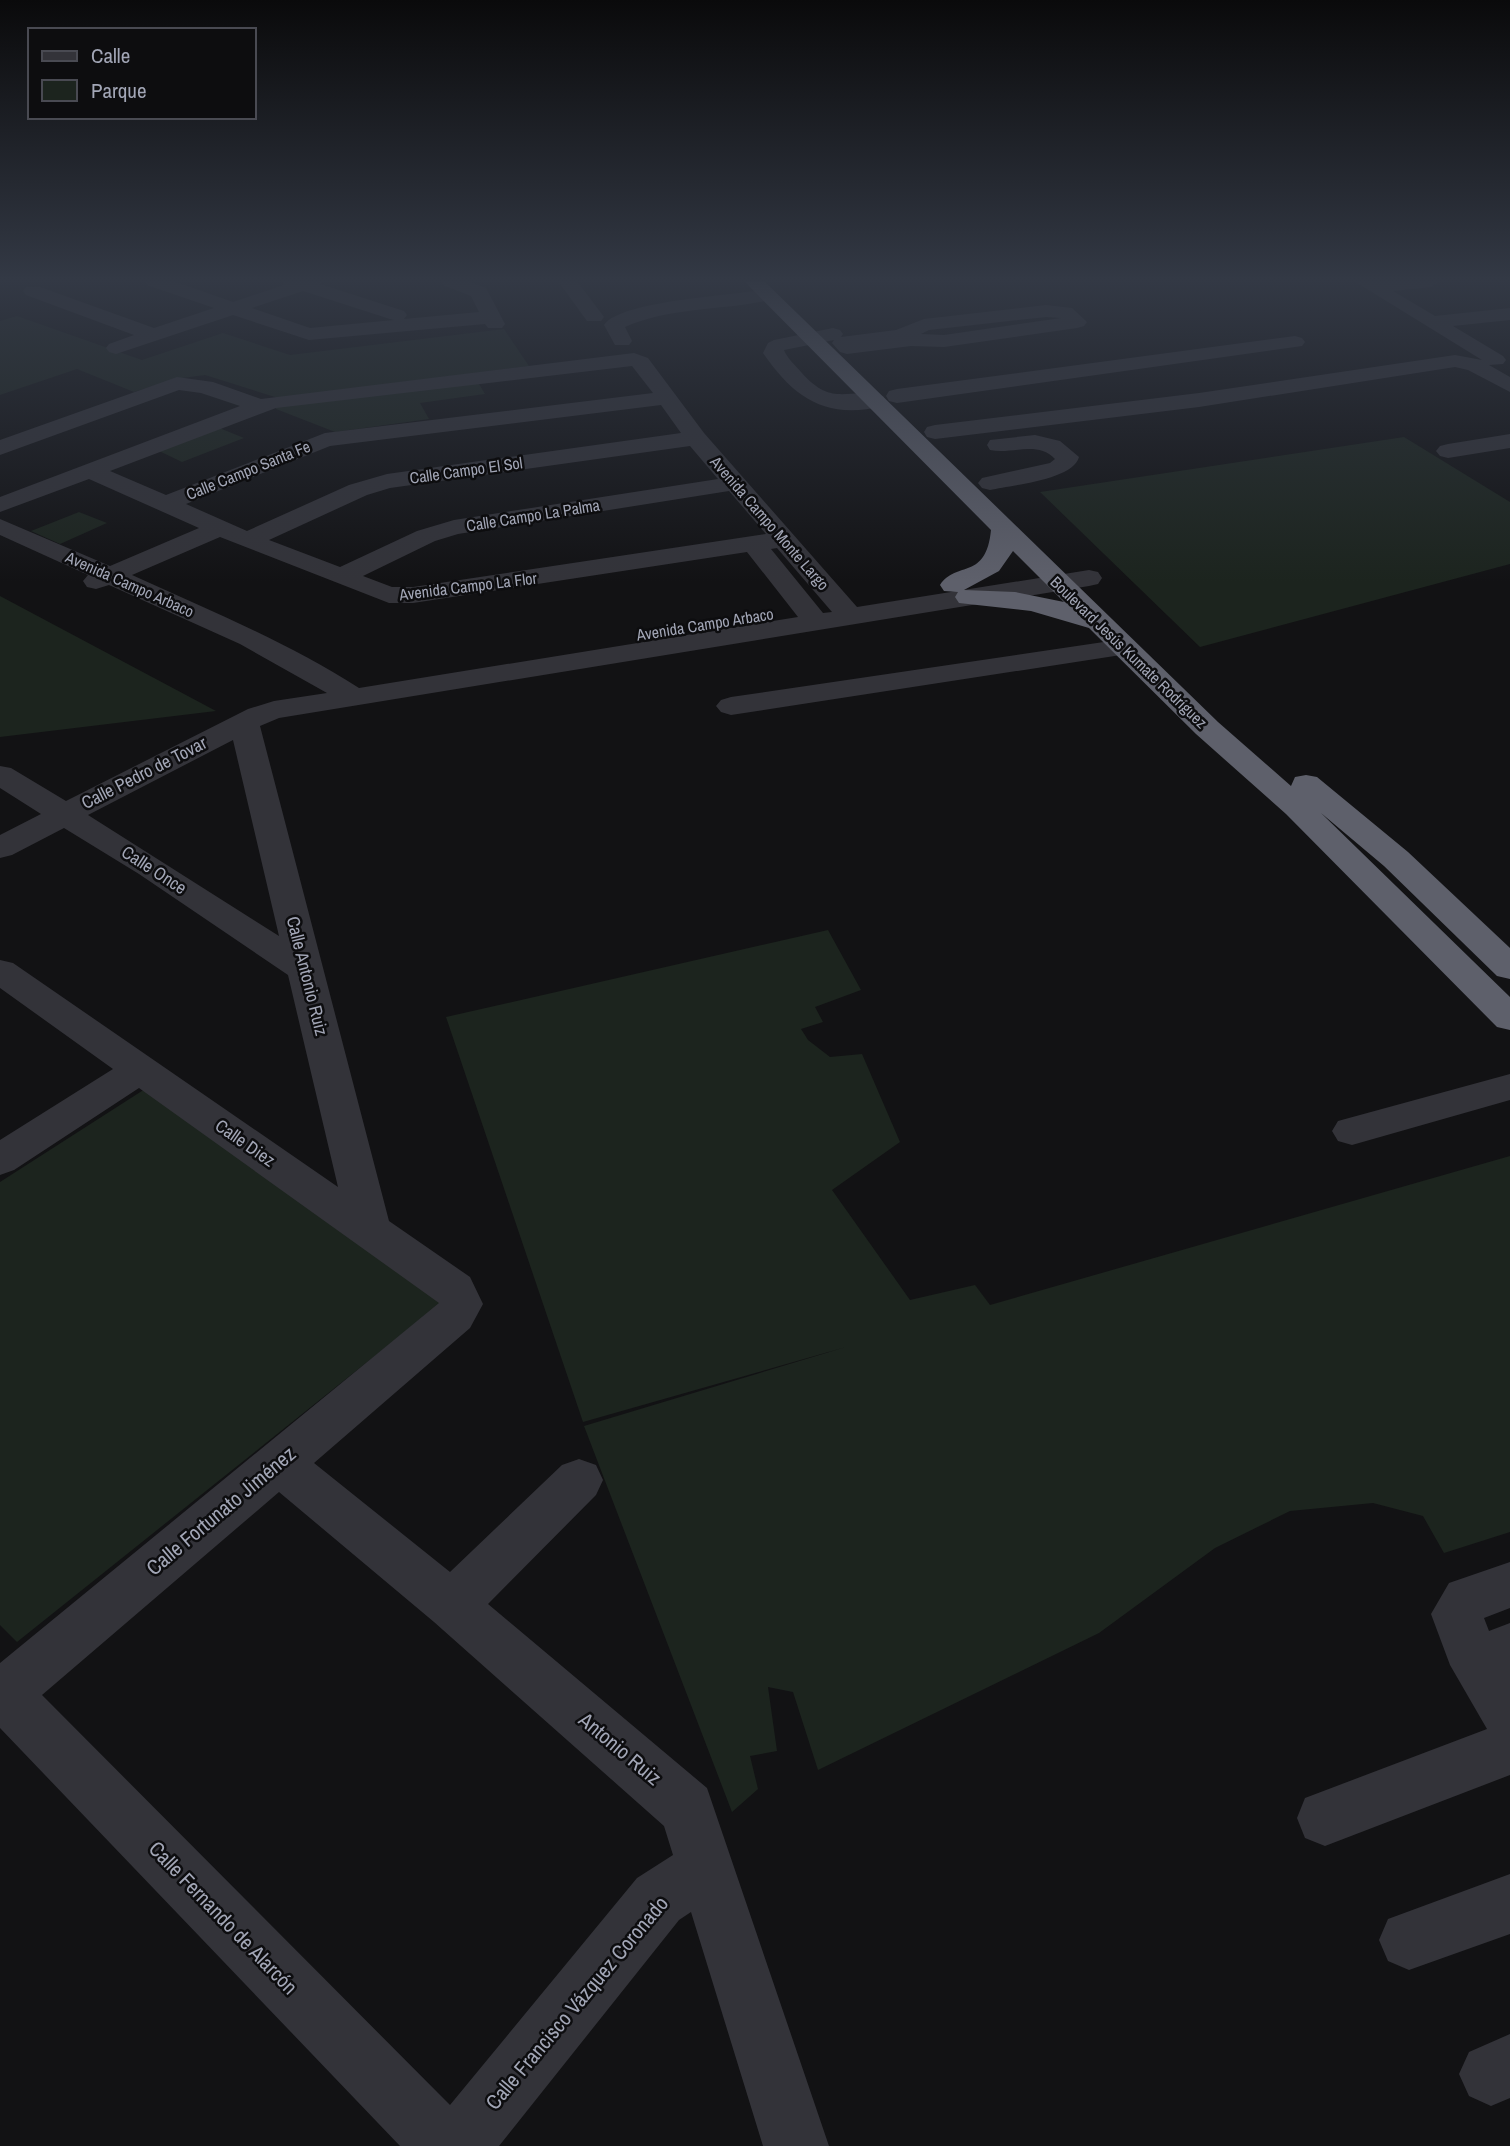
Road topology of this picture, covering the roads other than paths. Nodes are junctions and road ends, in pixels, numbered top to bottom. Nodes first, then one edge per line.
1 (435, 381) edge
2 (654, 381) edge
3 (798, 381) edge
4 (869, 381) edge
5 (869, 381) edge
6 (1014, 381) edge
7 (1326, 381) edge
8 (666, 398) junction
9 (886, 399) junction
10 (258, 405) junction
11 (696, 438) junction
12 (945, 440) junction
13 (1505, 446) edge
14 (0, 447) edge
15 (1448, 451) dead end
16 (90, 471) junction
17 (736, 483) junction
18 (990, 483) junction
19 (166, 504) junction
20 (0, 505) edge
21 (211, 524) junction
22 (0, 526) edge
23 (1004, 528) junction
24 (785, 539) junction
25 (247, 540) junction
26 (0, 542) edge
27 (754, 544) junction
28 (1067, 573) junction
29 (91, 576) junction
30 (340, 577) junction
31 (960, 591) junction
32 (844, 609) junction
33 (811, 615) junction
34 (1100, 623) junction
35 (1124, 647) junction
36 (323, 696) junction
37 (731, 706) dead end
38 (244, 722) junction
39 (0, 775) edge
40 (64, 814) junction
41 (0, 848) edge
42 (1396, 859) junction
43 (1357, 866) junction
44 (1510, 968) edge
45 (305, 969) junction
46 (0, 971) edge
47 (1510, 1018) edge
48 (140, 1069) junction
49 (1510, 1087) edge
50 (1352, 1131) dead end
51 (0, 1160) edge
52 (370, 1231) junction
53 (442, 1325) joint
54 (279, 1462) junction
55 (579, 1480) dead end
56 (1510, 1585) edge
57 (452, 1605) junction
58 (1493, 1654) edge
59 (1, 1694) edge
60 (1510, 1717) edge
61 (1510, 1748) edge
62 (1325, 1818) dead end
63 (705, 1869) junction
64 (1510, 1904) edge
65 (1409, 1940) dead end
66 (445, 2146) edge
67 (458, 2146) edge
68 (796, 2146) edge

1 - 10 street, Avenida Campo Monte Largo
2 - 8 street, Avenida Campo Monte Largo
3 - 9 street
4 - 9 highway, Boulevard Jesús Kumate Rodríguez
5 - 9 highway, Boulevard Jesús Kumate Rodríguez
6 - 9 street
7 - 12 street
8 - 11 street, Avenida Campo Monte Largo
8 - 19 street, Calle Campo Santa Fe
9 - 12 highway, Boulevard Jesús Kumate Rodríguez
9 - 23 highway, Boulevard Jesús Kumate Rodríguez
10 - 14 street
10 - 16 street
11 - 17 street, Avenida Campo Monte Largo
11 - 25 street, Calle Campo El Sol
12 - 18 highway, Boulevard Jesús Kumate Rodríguez
12 - 18 street
13 - 15 street
16 - 19 street, Avenida Campo La Flor
16 - 20 street
17 - 24 street, Avenida Campo Monte Largo
17 - 30 street, Calle Campo La Palma
18 - 28 highway, Boulevard Jesús Kumate Rodríguez
19 - 21 street, Avenida Campo La Flor
21 - 25 street, Avenida Campo La Flor
21 - 29 street
22 - 29 street, Avenida Campo Arbaco
23 - 28 highway, Boulevard Jesús Kumate Rodríguez
23 - 31 highway
24 - 27 street, Avenida Campo La Flor
24 - 32 street, Avenida Campo Monte Largo
25 - 30 street, Avenida Campo La Flor
26 - 29 street, Avenida Campo Arbaco
27 - 30 street, Avenida Campo La Flor
27 - 33 street
28 - 31 street, Avenida Campo Arbaco
28 - 34 highway, Boulevard Jesús Kumate Rodríguez
28 - 42 highway, Boulevard Jesús Kumate Rodríguez
29 - 36 street, Avenida Campo Arbaco
31 - 32 street, Avenida Campo Arbaco
31 - 34 highway
32 - 33 street, Avenida Campo Arbaco
33 - 36 street, Avenida Campo Arbaco
34 - 35 highway, Boulevard Jesús Kumate Rodríguez
35 - 37 street
35 - 43 highway, Boulevard Jesús Kumate Rodríguez
36 - 38 street, Calle Pedro de Tovar
38 - 40 street, Calle Pedro de Tovar
38 - 45 street, Calle Antonio Ruiz
39 - 40 street, Calle Once
40 - 41 street, Calle Pedro de Tovar
40 - 45 street, Calle Once
42 - 43 highway
42 - 44 highway, Boulevard Jesús Kumate Rodríguez
43 - 47 highway, Boulevard Jesús Kumate Rodríguez
45 - 52 street, Calle Antonio Ruiz
46 - 48 street, Calle Diez
48 - 51 street
48 - 52 street, Calle Diez
49 - 50 street
52 - 53 street, Calle Diez
53 - 54 street, Calle Fortunato Jiménez
54 - 57 street, Antonio Ruiz
54 - 59 street, Calle Fortunato Jiménez
55 - 57 street
56 - 58 street
57 - 63 street, Antonio Ruiz
58 - 60 street
59 - 66 street, Calle Fernando de Alarcón
61 - 62 street
63 - 67 street, Calle Francisco Vázquez Coronado
63 - 68 street, Antonio Ruiz
64 - 65 street

